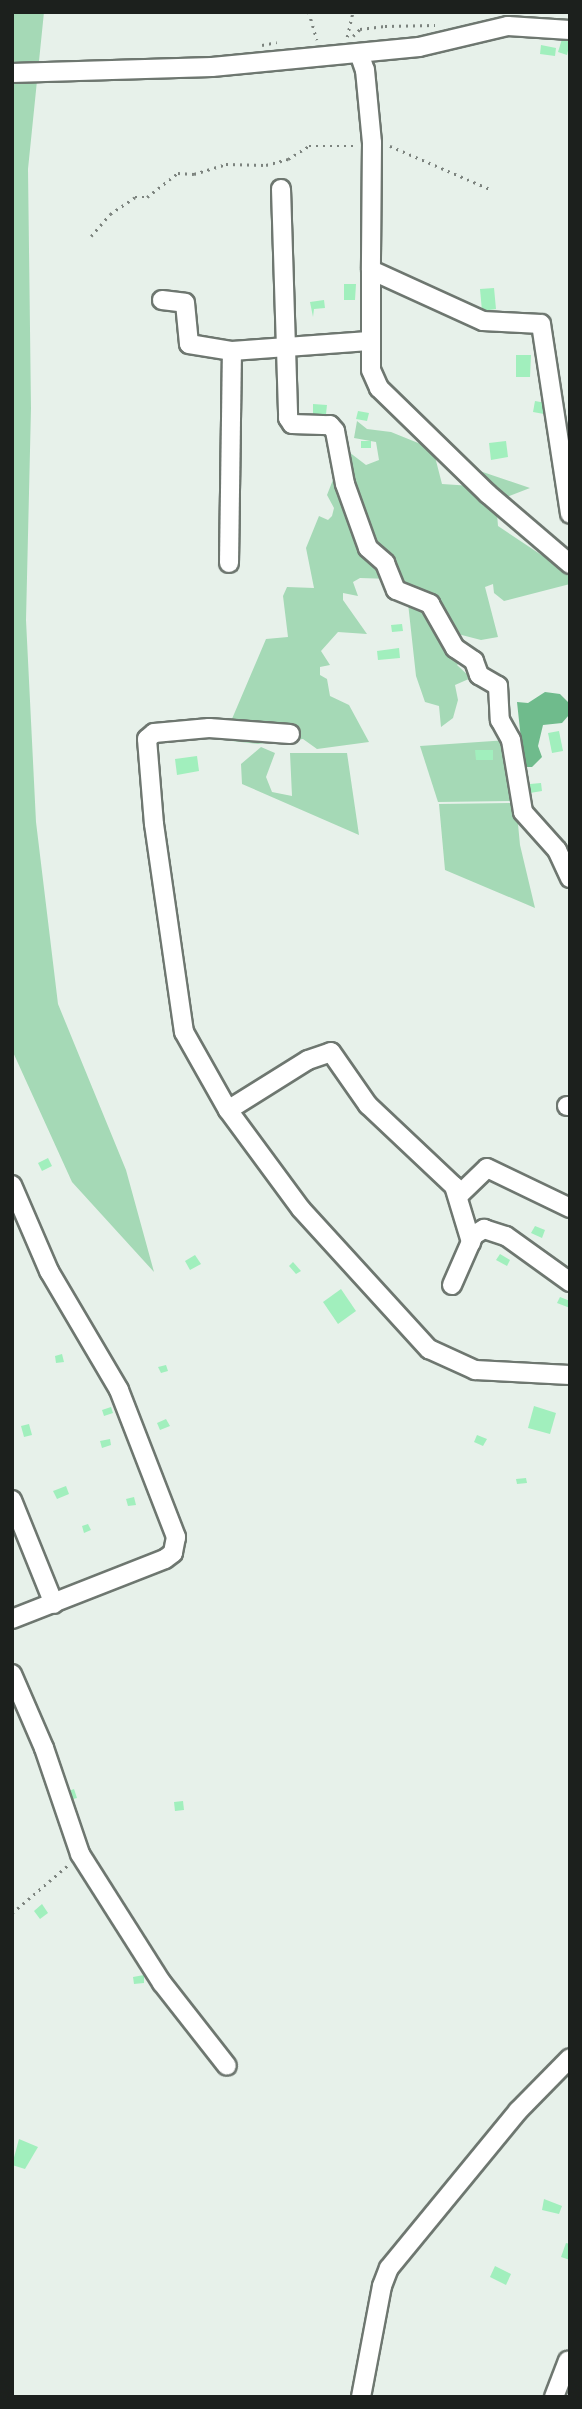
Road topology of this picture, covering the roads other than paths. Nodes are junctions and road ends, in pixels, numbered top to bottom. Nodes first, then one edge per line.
1 (570, 30) edge
2 (352, 48) junction
3 (12, 74) edge
4 (281, 189) dead end
5 (371, 270) junction
6 (162, 300) dead end
7 (369, 341) junction
8 (283, 346) junction
9 (232, 351) junction
10 (570, 514) edge
11 (229, 563) dead end
12 (570, 564) edge
13 (290, 734) dead end
14 (570, 878) edge
15 (228, 1110) junction
16 (12, 1185) edge
17 (458, 1196) junction
18 (570, 1208) edge
19 (471, 1242) junction
20 (570, 1282) edge
21 (452, 1285) dead end
22 (570, 1375) edge
23 (12, 1500) edge
24 (54, 1604) junction
25 (12, 1619) edge
26 (12, 1674) edge
27 (570, 2058) edge
28 (227, 2066) dead end
29 (568, 2361) dead end
30 (361, 2397) edge
31 (554, 2397) edge

1 - 2 street
2 - 3 street
2 - 5 street
4 - 8 street
5 - 7 street
5 - 10 street
6 - 9 street
7 - 8 street
7 - 12 street
8 - 9 street
8 - 14 street
9 - 11 street
13 - 15 street
15 - 17 street
15 - 22 street
16 - 24 street
17 - 18 street
17 - 19 street
19 - 20 street
19 - 21 street
23 - 24 street
24 - 25 street
26 - 28 street
27 - 30 street
29 - 31 street

